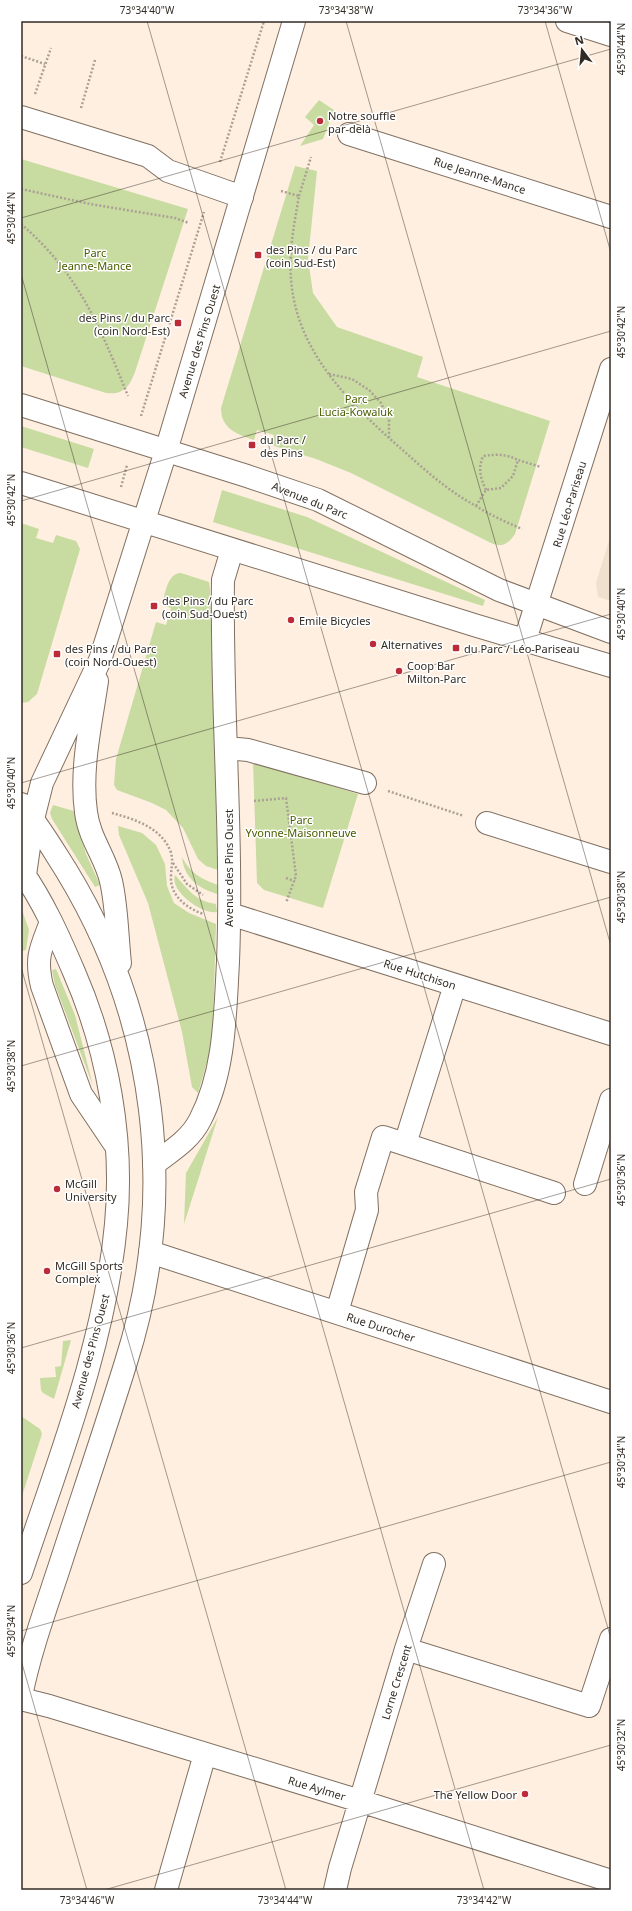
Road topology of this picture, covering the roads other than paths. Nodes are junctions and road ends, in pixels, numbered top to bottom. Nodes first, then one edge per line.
1 (294, 21) edge
2 (567, 21) edge
3 (611, 35) edge
4 (24, 118) edge
5 (349, 134) dead end
6 (242, 197) junction
7 (611, 216) edge
8 (611, 369) edge
9 (606, 401) edge
10 (21, 405) edge
11 (166, 451) junction
12 (21, 483) edge
13 (144, 522) junction
14 (232, 550) junction
15 (537, 604) junction
16 (611, 632) edge
17 (525, 640) junction
18 (100, 660) junction
19 (611, 666) edge
20 (227, 748) junction
21 (365, 783) road end
22 (27, 812) edge
23 (487, 824) road end
24 (611, 862) edge
25 (23, 873) edge
26 (220, 915) junction
27 (51, 922) junction
28 (455, 985) junction
29 (124, 994) junction
30 (611, 1034) edge
31 (611, 1100) edge
32 (405, 1144) junction
33 (116, 1146) junction
34 (154, 1164) junction
35 (585, 1184) dead end
36 (554, 1193) dead end
37 (150, 1252) junction
38 (337, 1312) junction
39 (611, 1402) edge
40 (434, 1564) dead end
41 (21, 1573) edge
42 (611, 1639) edge
43 (406, 1649) junction
44 (21, 1698) edge
45 (205, 1754) junction
46 (360, 1801) junction
47 (611, 1881) edge
48 (166, 1890) edge
49 (335, 1890) edge

1 - 6 main road, Avenue des Pins Ouest
2 - 3 main road
4 - 6 main road
5 - 7 main road, Rue Jeanne-Mance
6 - 11 main road, Avenue des Pins Ouest
8 - 9 main road, Rue Léo-Pariseau
9 - 15 main road, Rue Léo-Pariseau
10 - 11 main road, Avenue du Parc
11 - 13 main road, Avenue des Pins Ouest
11 - 15 main road, Avenue du Parc
12 - 13 main road
13 - 14 main road
13 - 18 main road, Avenue des Pins Ouest
14 - 17 main road
14 - 20 main road, Avenue des Pins Ouest
15 - 16 main road, Avenue du Parc
15 - 17 main road, Rue Léo-Pariseau
17 - 19 main road
18 - 22 main road, Avenue des Pins Ouest
18 - 29 main road, Avenue des Pins Ouest
20 - 21 main road
20 - 26 main road, Avenue des Pins Ouest
22 - 25 main road, Avenue des Pins Ouest
22 - 29 main road, Avenue des Pins Ouest
23 - 24 main road
25 - 27 main road, Avenue des Pins Ouest
26 - 28 main road, Rue Hutchison
26 - 34 main road, Avenue des Pins Ouest
27 - 33 main road, Avenue des Pins Ouest
27 - 33 main road
28 - 30 main road, Rue Hutchison
28 - 32 main road
29 - 34 main road, Avenue des Pins Ouest
31 - 35 main road
32 - 36 main road
32 - 38 main road
33 - 41 main road, Avenue des Pins Ouest
34 - 37 main road, Avenue des Pins Ouest
37 - 38 main road, Rue Durocher
37 - 44 main road, Avenue des Pins Ouest
38 - 39 main road, Rue Durocher
40 - 43 main road, Lorne Crescent
42 - 43 main road
43 - 46 main road, Lorne Crescent
44 - 45 main road, Rue Aylmer
45 - 46 main road, Rue Aylmer
45 - 48 main road
46 - 47 main road, Rue Aylmer
46 - 49 main road, Lorne Crescent

